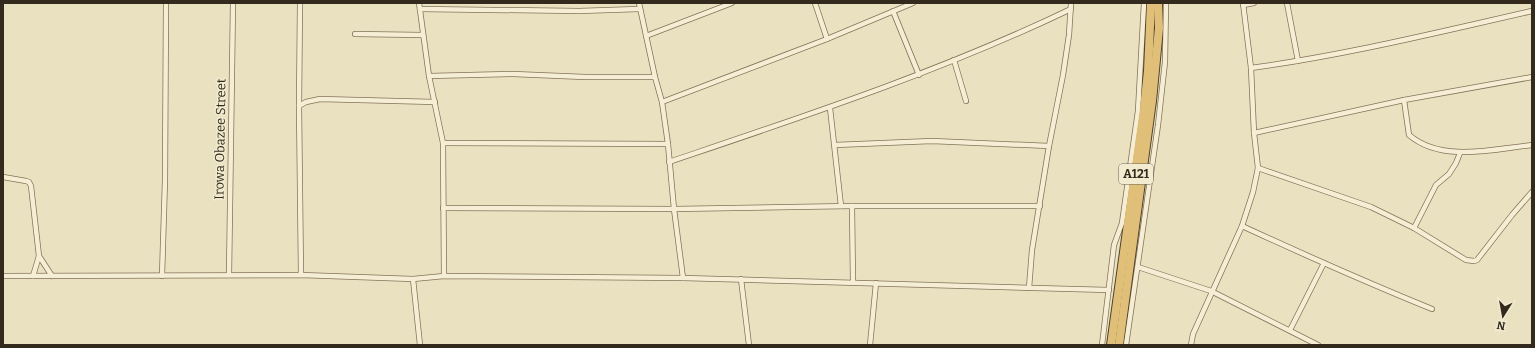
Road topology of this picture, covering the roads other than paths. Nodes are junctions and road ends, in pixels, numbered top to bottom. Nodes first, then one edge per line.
1 (166, 3) edge
2 (233, 3) edge
3 (300, 3) edge
4 (419, 3) edge
5 (732, 3) edge
6 (815, 3) edge
7 (913, 3) edge
8 (1071, 3) edge
9 (1144, 3) edge
10 (1151, 3) edge
11 (1158, 3) edge
12 (1166, 3) edge
13 (1254, 3) edge
14 (1287, 3) edge
15 (1243, 4) edge
16 (639, 6) edge
17 (420, 9) junction
18 (1071, 9) junction
19 (893, 11) junction
20 (1532, 11) edge
21 (355, 34) dead end
22 (423, 35) junction
23 (646, 36) junction
24 (826, 39) junction
25 (954, 60) junction
26 (1298, 61) junction
27 (1251, 68) junction
28 (919, 75) junction
29 (429, 76) junction
30 (655, 77) junction
31 (1532, 77) edge
32 (1404, 100) junction
33 (435, 102) junction
34 (662, 102) junction
35 (966, 102) dead end
36 (299, 104) junction
37 (830, 108) junction
38 (1254, 132) junction
39 (443, 143) junction
40 (668, 144) junction
41 (835, 145) junction
42 (1532, 145) edge
43 (1049, 146) junction
44 (1460, 153) junction
45 (670, 162) junction
46 (1258, 168) junction
47 (3, 177) edge
48 (1140, 191) junction
49 (1149, 192) junction
50 (1532, 192) edge
51 (841, 206) junction
52 (852, 206) junction
53 (1040, 206) junction
54 (443, 208) junction
55 (674, 209) junction
56 (1242, 226) junction
57 (1414, 228) junction
58 (39, 256) junction
59 (1324, 263) junction
60 (1138, 267) junction
61 (301, 275) junction
62 (3, 276) edge
63 (33, 276) junction
64 (52, 276) junction
65 (162, 276) junction
66 (229, 276) junction
67 (444, 276) junction
68 (683, 278) junction
69 (413, 279) junction
70 (741, 279) junction
71 (853, 282) junction
72 (876, 283) junction
73 (1030, 288) junction
74 (1109, 290) junction
75 (1211, 291) junction
76 (1432, 309) dead end
77 (1290, 330) junction
78 (420, 345) edge
79 (748, 345) edge
80 (870, 345) edge
81 (1102, 345) edge
82 (1111, 345) edge
83 (1119, 345) edge
84 (1126, 345) edge
85 (1191, 345) edge
86 (1318, 345) edge

1 - 65 street
2 - 66 street, Irowa Obazee Street
3 - 36 street
4 - 17 street
5 - 23 street
6 - 24 street
7 - 19 street
8 - 18 street
9 - 74 street
10 - 82 highway, A121
11 - 48 highway, A121
12 - 49 street
13 - 15 street
14 - 26 street
15 - 27 street
16 - 17 street
16 - 23 street
17 - 22 street
18 - 25 street
18 - 43 street
19 - 24 street
19 - 28 street
20 - 26 street
21 - 22 street
22 - 29 street
23 - 30 street
24 - 34 street
25 - 28 street
25 - 35 street
26 - 27 street
27 - 38 street
28 - 37 street
29 - 30 street
29 - 33 street
30 - 34 street
31 - 32 street
32 - 38 street
32 - 44 street
33 - 36 street
33 - 39 street
34 - 40 street
36 - 61 street
37 - 41 street
37 - 45 street
38 - 46 street
39 - 40 street
39 - 54 street
40 - 45 street
41 - 43 street
41 - 51 street
42 - 44 street
43 - 53 street
44 - 57 street
45 - 55 street
46 - 56 street
46 - 57 street
47 - 58 street
48 - 49 highway
48 - 83 highway, A121
49 - 60 street
50 - 57 street
51 - 52 street
51 - 55 street
52 - 53 street
52 - 71 street
53 - 73 street
54 - 55 street
54 - 67 street
55 - 68 street
56 - 59 street
56 - 75 street
58 - 63 street
58 - 64 street
59 - 76 street
59 - 77 street
60 - 75 street
60 - 84 street
61 - 66 street
61 - 69 street
62 - 63 street
63 - 64 street
64 - 65 street
65 - 66 street
67 - 68 street
67 - 69 street
68 - 70 street
69 - 78 street
70 - 71 street
70 - 79 street
71 - 72 street
72 - 73 street
72 - 80 street
73 - 74 street
74 - 81 street
75 - 77 street
75 - 85 street
77 - 86 street

